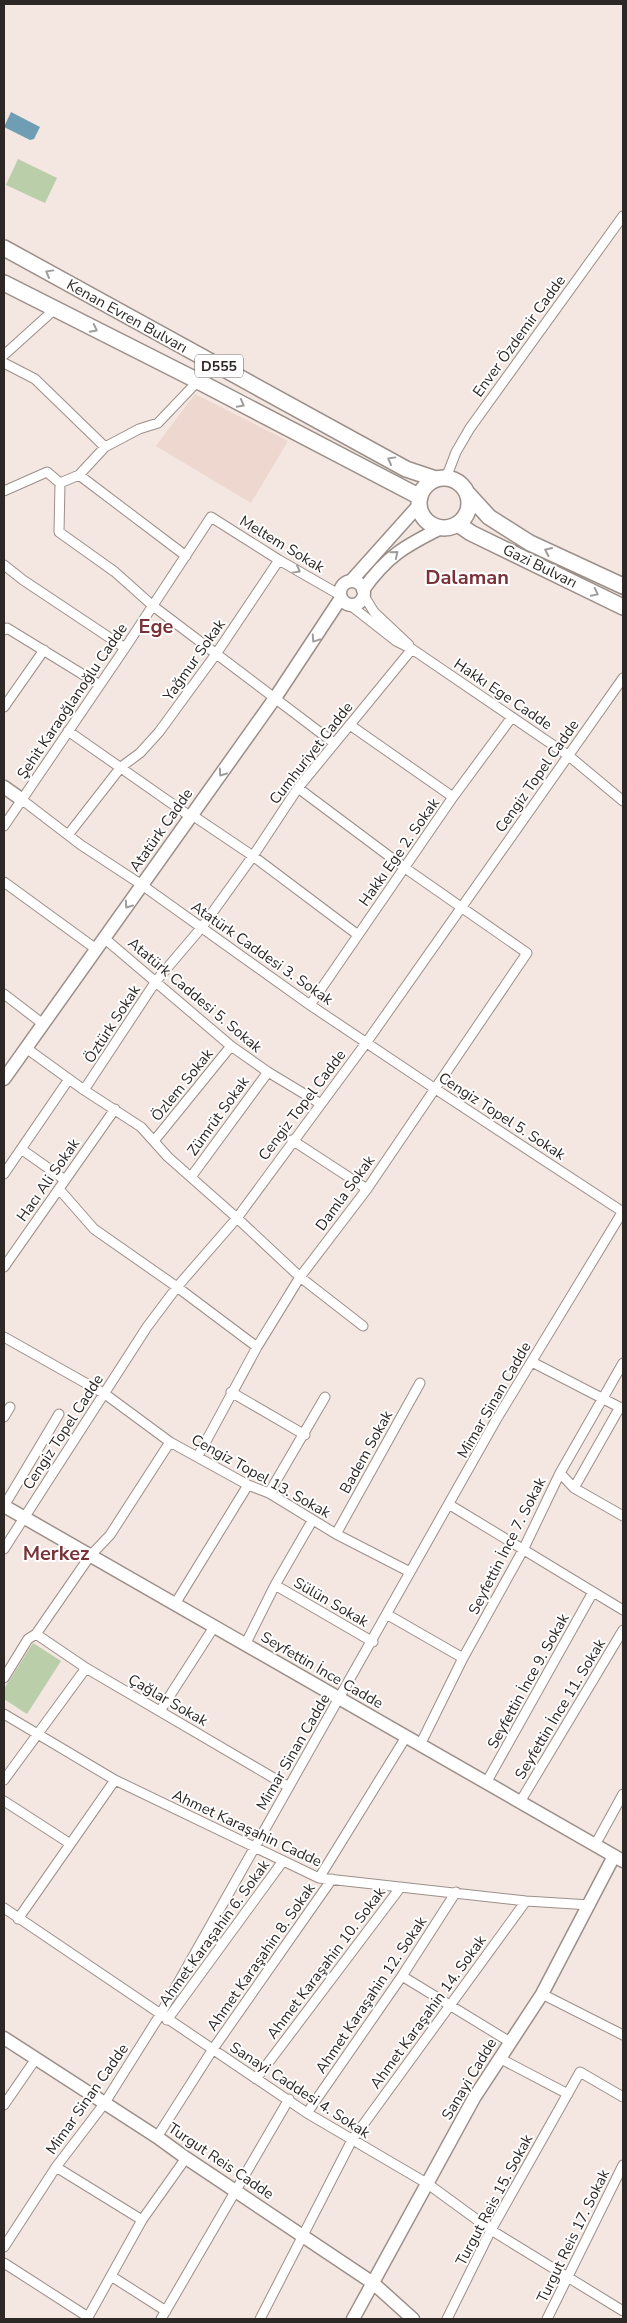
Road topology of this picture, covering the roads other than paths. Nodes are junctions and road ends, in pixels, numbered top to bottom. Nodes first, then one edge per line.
1 (623, 216) edge
2 (4, 248) edge
3 (4, 283) edge
4 (55, 309) junction
5 (4, 355) edge
6 (4, 363) edge
7 (198, 381) junction
8 (105, 447) junction
9 (79, 475) junction
10 (441, 478) junction
11 (60, 483) junction
12 (4, 489) edge
13 (468, 494) junction
14 (419, 501) junction
15 (211, 517) joint
16 (458, 524) junction
17 (441, 528) junction
18 (186, 556) junction
19 (279, 560) junction
20 (4, 565) edge
21 (351, 581) junction
22 (623, 586) edge
23 (363, 592) junction
24 (344, 599) junction
25 (153, 606) junction
26 (623, 607) edge
27 (5, 629) edge
28 (125, 648) junction
29 (412, 649) junction
30 (44, 650) junction
31 (216, 654) junction
32 (623, 678) edge
33 (100, 685) junction
34 (275, 698) junction
35 (4, 707) edge
36 (512, 717) junction
37 (350, 725) junction
38 (68, 731) junction
39 (334, 743) junction
40 (569, 756) junction
41 (121, 767) junction
42 (4, 787) edge
43 (298, 788) junction
44 (453, 797) junction
45 (21, 799) junction
46 (623, 801) edge
47 (191, 816) junction
48 (4, 826) edge
49 (68, 835) junction
50 (253, 856) junction
51 (405, 868) junction
52 (4, 882) edge
53 (142, 885) junction
54 (461, 907) junction
55 (202, 927) junction
56 (358, 935) junction
57 (104, 938) junction
58 (96, 949) junction
59 (156, 981) junction
60 (4, 994) edge
61 (310, 1005) junction
62 (43, 1024) junction
63 (366, 1043) junction
64 (231, 1046) junction
65 (26, 1048) junction
66 (268, 1072) junction
67 (4, 1078) edge
68 (69, 1079) junction
69 (434, 1088) junction
70 (84, 1090) junction
71 (321, 1104) junction
72 (115, 1109) junction
73 (292, 1140) junction
74 (154, 1141) junction
75 (21, 1149) junction
76 (4, 1174) edge
77 (191, 1177) junction
78 (65, 1180) junction
79 (59, 1189) junction
80 (367, 1189) junction
81 (623, 1211) edge
82 (237, 1218) junction
83 (7, 1255) edge
84 (4, 1267) edge
85 (300, 1277) junction
86 (177, 1287) junction
87 (363, 1326) dead end
88 (4, 1337) edge
89 (257, 1347) junction
90 (532, 1362) junction
91 (623, 1363) edge
92 (420, 1383) dead end
93 (231, 1392) junction
94 (105, 1394) junction
95 (325, 1396) dead end
96 (603, 1398) junction
97 (10, 1407) dead end
98 (622, 1408) edge
99 (60, 1414) dead end
100 (4, 1417) edge
101 (305, 1434) junction
102 (170, 1442) junction
103 (198, 1456) junction
104 (560, 1473) junction
105 (248, 1485) junction
106 (574, 1488) junction
107 (269, 1494) junction
108 (450, 1505) junction
109 (4, 1506) edge
110 (623, 1516) edge
111 (23, 1517) junction
112 (312, 1521) junction
113 (336, 1534) junction
114 (4, 1549) edge
115 (523, 1550) junction
116 (90, 1556) junction
117 (410, 1572) junction
118 (275, 1585) junction
119 (593, 1592) junction
120 (175, 1604) junction
121 (623, 1610) edge
122 (388, 1615) junction
123 (214, 1627) junction
124 (623, 1630) edge
125 (36, 1634) junction
126 (373, 1642) junction
127 (245, 1645) junction
128 (463, 1658) junction
129 (86, 1668) junction
130 (4, 1678) edge
131 (340, 1699) junction
132 (160, 1711) junction
133 (4, 1714) edge
134 (38, 1733) junction
135 (406, 1737) junction
136 (420, 1745) junction
137 (4, 1780) edge
138 (115, 1780) junction
139 (486, 1782) junction
140 (290, 1787) junction
141 (623, 1794) edge
142 (4, 1801) edge
143 (520, 1802) junction
144 (69, 1843) junction
145 (595, 1845) junction
146 (254, 1848) junction
147 (619, 1859) edge
148 (283, 1862) junction
149 (318, 1878) junction
150 (332, 1879) junction
151 (400, 1888) junction
152 (456, 1892) junction
153 (526, 1901) junction
154 (590, 1905) junction
155 (4, 1908) edge
156 (18, 1919) junction
157 (402, 1976) junction
158 (542, 1994) junction
159 (450, 2006) junction
160 (163, 2017) junction
161 (623, 2035) edge
162 (4, 2038) edge
163 (510, 2042) junction
164 (213, 2049) junction
165 (501, 2059) junction
166 (35, 2060) junction
167 (256, 2079) junction
168 (568, 2094) junction
169 (622, 2094) edge
170 (289, 2099) junction
171 (104, 2104) junction
172 (4, 2105) edge
173 (307, 2113) junction
174 (157, 2137) junction
175 (352, 2140) junction
176 (186, 2158) junction
177 (623, 2165) edge
178 (56, 2167) junction
179 (428, 2184) junction
180 (236, 2191) junction
181 (142, 2220) junction
182 (491, 2230) junction
183 (304, 2237) junction
184 (4, 2247) edge
185 (4, 2263) edge
186 (111, 2276) junction
187 (569, 2277) junction
188 (373, 2283) junction
189 (623, 2311) edge
190 (163, 2315) edge
191 (87, 2318) edge
192 (260, 2319) edge
193 (353, 2319) edge
194 (413, 2319) edge
195 (447, 2319) edge
196 (547, 2319) edge

1 - 10 street, Enver Özdemir Cadde
10 -> 2 main road, Kenan Evren Bulvarı / D555
3 - 4 main road, Kenan Evren Bulvarı / D555
4 - 5 street
4 -> 7 main road, Kenan Evren Bulvarı / D555
6 - 8 street
7 - 8 street
7 -> 14 main road, Kenan Evren Bulvarı / D555
8 - 9 street
9 - 11 street
9 - 18 street
10 - 13 main road
10 - 14 main road
11 - 12 street
11 - 25 street
13 - 16 main road
22 -> 13 main road, Gazi Bulvarı
14 - 17 main road
14 - 21 main road
15 - 18 street, Şehit Karaoğlanoğlu Cadde
15 - 19 street, Meltem Sokak
16 - 17 main road
16 -> 26 main road, Gazi Bulvarı
23 -> 17 main road
18 - 25 street, Şehit Karaoğlanoğlu Cadde
19 -> 24 street, Meltem Sokak
19 - 31 street, Yağmur Sokak
20 - 28 street
21 - 23 main road
21 - 24 main road
23 - 24 main road
23 - 29 street, Hakkı Ege Cadde
24 - 29 street, Hakkı Ege Cadde
24 -> 34 main road, Atatürk Cadde
25 - 28 street, Şehit Karaoğlanoğlu Cadde
25 - 31 street
27 - 30 street
28 - 33 street, Şehit Karaoğlanoğlu Cadde
29 - 36 street, Hakkı Ege Cadde
29 - 37 street, Cumhuriyet Cadde
30 - 33 street
30 - 35 street
31 - 34 street
31 - 41 street, Yağmur Sokak
32 - 40 street, Cengiz Topel Cadde
33 - 38 street, Şehit Karaoğlanoğlu Cadde
34 - 39 street
34 -> 47 main road, Atatürk Cadde
36 - 40 street, Hakkı Ege Cadde
36 - 44 street, Hakkı Ege 2. Sokak
37 - 39 street, Cumhuriyet Cadde
37 - 44 street
38 - 41 street
38 - 45 street, Şehit Karaoğlanoğlu Cadde
39 - 43 street, Cumhuriyet Cadde
40 - 46 street, Hakkı Ege Cadde
40 - 54 street, Cengiz Topel Cadde
41 - 47 street
41 - 49 street, Yağmur Sokak
42 - 45 main road
43 - 50 street, Cumhuriyet Cadde
43 - 51 street
44 - 51 street, Hakkı Ege 2. Sokak
45 - 48 street, Şehit Karaoğlanoğlu Cadde
45 - 49 street, Atatürk Caddesi 3. Sokak
47 - 50 street
47 - 53 main road, Atatürk Cadde
49 - 53 street, Atatürk Caddesi 3. Sokak
50 - 55 street, Cumhuriyet Cadde
50 - 56 street
51 - 54 street
51 - 56 street, Hakkı Ege 2. Sokak
52 - 58 street
53 - 55 street, Atatürk Caddesi 3. Sokak
53 -> 57 main road, Atatürk Cadde
54 - 63 street, Cengiz Topel Cadde
54 - 69 street, Damla Sokak
55 - 59 street, Öztürk Sokak
55 - 61 street, Atatürk Caddesi 3. Sokak
56 - 61 street, Hakkı Ege 2. Sokak
57 - 58 main road, Atatürk Cadde
57 - 59 street, Atatürk Caddesi 5. Sokak
58 - 62 main road, Atatürk Cadde
59 - 64 street, Atatürk Caddesi 5. Sokak
59 - 70 street, Öztürk Sokak
60 - 62 street
61 - 63 street, Atatürk Caddesi 3. Sokak
62 - 65 main road, Atatürk Cadde
63 - 69 street, Cengiz Topel 5. Sokak
63 - 71 street, Cengiz Topel Cadde
64 - 66 street, Atatürk Caddesi 5. Sokak
64 - 74 street, Özlem Sokak
65 - 67 main road, Atatürk Cadde
65 - 68 street
66 - 71 street, Atatürk Caddesi 5. Sokak
66 - 77 street, Zümrüt Sokak
68 - 70 street
68 - 75 street
69 - 80 street, Damla Sokak
69 - 81 street, Cengiz Topel 5. Sokak
70 - 72 street
71 - 73 street, Cengiz Topel Cadde
72 - 74 street
72 - 78 street, Hacı Ali Sokak
73 - 80 street
73 - 82 street, Cengiz Topel Cadde
74 - 77 street
75 - 76 street
75 - 78 street
77 - 82 street
78 - 79 street, Hacı Ali Sokak
79 - 83 street, Hacı Ali Sokak
79 - 86 street
80 - 85 street, Damla Sokak
81 - 90 street, Mimar Sinan Cadde
82 - 85 street
82 - 86 street, Cengiz Topel Cadde
83 - 84 street, Hacı Ali Sokak
85 - 87 street
85 - 89 street, Damla Sokak
86 - 89 street
86 - 94 street, Cengiz Topel Cadde
88 - 94 street, Cengiz Topel 13. Sokak
89 - 93 street, Damla Sokak
90 - 96 street
90 - 108 street, Mimar Sinan Cadde
91 - 96 street, Seyfettin İnce 7. Sokak
92 - 113 street, Badem Sokak
93 - 101 street
93 - 103 street, Damla Sokak
94 - 102 street, Cengiz Topel 13. Sokak
94 - 111 street, Cengiz Topel Cadde
95 - 101 street
96 - 98 street
96 - 104 street, Seyfettin İnce 7. Sokak
97 - 100 street
98 - 106 street
99 - 109 street
101 - 107 street
102 - 103 street, Cengiz Topel 13. Sokak
102 - 116 street
103 - 105 street, Cengiz Topel 13. Sokak
104 - 106 street
104 - 115 street, Seyfettin İnce 7. Sokak
105 - 107 street, Cengiz Topel 13. Sokak
105 - 120 street
106 - 110 street
107 - 112 street, Cengiz Topel 13. Sokak
108 - 115 street
108 - 117 street, Mimar Sinan Cadde
109 - 111 main road, Seyfettin İnce Cadde
111 - 114 street, Cengiz Topel Cadde
111 - 116 main road, Seyfettin İnce Cadde
112 - 113 street, Cengiz Topel 13. Sokak
112 - 118 street
113 - 117 street, Cengiz Topel 13. Sokak
115 - 119 street
115 - 128 street, Seyfettin İnce 7. Sokak
116 - 120 main road, Seyfettin İnce Cadde
116 - 125 street
117 - 122 street, Mimar Sinan Cadde
118 - 126 street, Sülün Sokak
118 - 127 street
119 - 121 street
119 - 139 street, Seyfettin İnce 9. Sokak
120 - 123 main road, Seyfettin İnce Cadde
122 - 126 street, Mimar Sinan Cadde
122 - 128 street
123 - 127 main road, Seyfettin İnce Cadde
123 - 132 street
124 - 143 street, Seyfettin İnce 11. Sokak
125 - 129 street, Çağlar Sokak
125 - 130 street
126 - 131 street, Mimar Sinan Cadde
127 - 131 main road, Seyfettin İnce Cadde
128 - 136 street, Seyfettin İnce 7. Sokak
129 - 132 street, Çağlar Sokak
129 - 134 street
131 - 135 main road, Seyfettin İnce Cadde
131 - 140 street, Mimar Sinan Cadde
132 - 140 street, Çağlar Sokak
133 - 134 street, Ahmet Karaşahin Cadde
134 - 137 street
134 - 138 street, Ahmet Karaşahin Cadde
135 - 136 main road, Seyfettin İnce Cadde
135 - 149 street
136 - 139 main road, Seyfettin İnce Cadde
138 - 144 street
138 - 146 street, Ahmet Karaşahin Cadde
139 - 143 main road, Seyfettin İnce Cadde
140 - 146 street, Mimar Sinan Cadde
141 - 145 street
142 - 144 street
143 - 145 main road, Seyfettin İnce Cadde
144 - 156 street
145 - 147 main road, Seyfettin İnce Cadde
146 - 148 street, Ahmet Karaşahin Cadde
146 - 160 street, Mimar Sinan Cadde
147 - 154 main road, Sanayi Cadde
148 - 149 street, Ahmet Karaşahin Cadde
148 - 160 street, Ahmet Karaşahin 6. Sokak
149 - 150 street, Ahmet Karaşahin Cadde
150 - 151 street, Ahmet Karaşahin Cadde
150 - 164 street, Ahmet Karaşahin 8. Sokak
151 - 152 street, Ahmet Karaşahin Cadde
151 - 167 street, Ahmet Karaşahin 10. Sokak
152 - 153 street, Ahmet Karaşahin Cadde
152 - 157 street, Ahmet Karaşahin 12. Sokak
153 - 154 street, Ahmet Karaşahin Cadde
153 - 159 street, Ahmet Karaşahin 14. Sokak
154 - 158 main road, Sanayi Cadde
155 - 156 street, Sanayi Caddesi 4. Sokak
156 - 160 street, Sanayi Caddesi 4. Sokak
157 - 159 street
157 - 173 street, Ahmet Karaşahin 12. Sokak
158 - 161 street
158 - 163 main road, Sanayi Cadde
159 - 163 street
159 - 175 street, Ahmet Karaşahin 14. Sokak
160 - 164 street, Sanayi Caddesi 4. Sokak
160 - 171 street, Mimar Sinan Cadde
162 - 166 main road, Turgut Reis Cadde
163 - 165 main road, Sanayi Cadde
164 - 167 street, Sanayi Caddesi 4. Sokak
164 - 174 street, Ahmet Karaşahin 8. Sokak
165 - 168 street
165 - 179 main road, Sanayi Cadde
166 - 171 main road, Turgut Reis Cadde
166 - 172 street
167 - 170 street, Sanayi Caddesi 4. Sokak
168 - 169 street, Turgut Reis 15. Sokak
168 - 182 street, Turgut Reis 15. Sokak
170 - 173 street, Sanayi Caddesi 4. Sokak
170 - 180 street
171 - 174 main road, Turgut Reis Cadde
171 - 178 street, Mimar Sinan Cadde
173 - 175 street, Sanayi Caddesi 4. Sokak
174 - 176 main road, Turgut Reis Cadde
175 - 179 street, Sanayi Caddesi 4. Sokak
175 - 183 street, Ahmet Karaşahin 14. Sokak
176 - 180 main road, Turgut Reis Cadde
176 - 181 street
177 - 187 street, Turgut Reis 17. Sokak
178 - 181 street
178 - 184 street, Mimar Sinan Cadde
179 - 182 street, Sanayi Caddesi 4. Sokak
179 - 188 main road, Sanayi Cadde
180 - 183 main road, Turgut Reis Cadde
180 - 190 street
181 - 186 street
182 - 187 street, Sanayi Caddesi 4. Sokak
182 - 195 street, Turgut Reis 15. Sokak
183 - 188 main road, Turgut Reis Cadde
183 - 192 street, Ahmet Karaşahin 14. Sokak
185 - 191 street
186 - 190 street
186 - 191 street
187 - 189 street, Sanayi Caddesi 4. Sokak
187 - 196 street, Turgut Reis 17. Sokak
188 - 193 main road, Sanayi Cadde
188 - 194 main road, Turgut Reis Cadde

